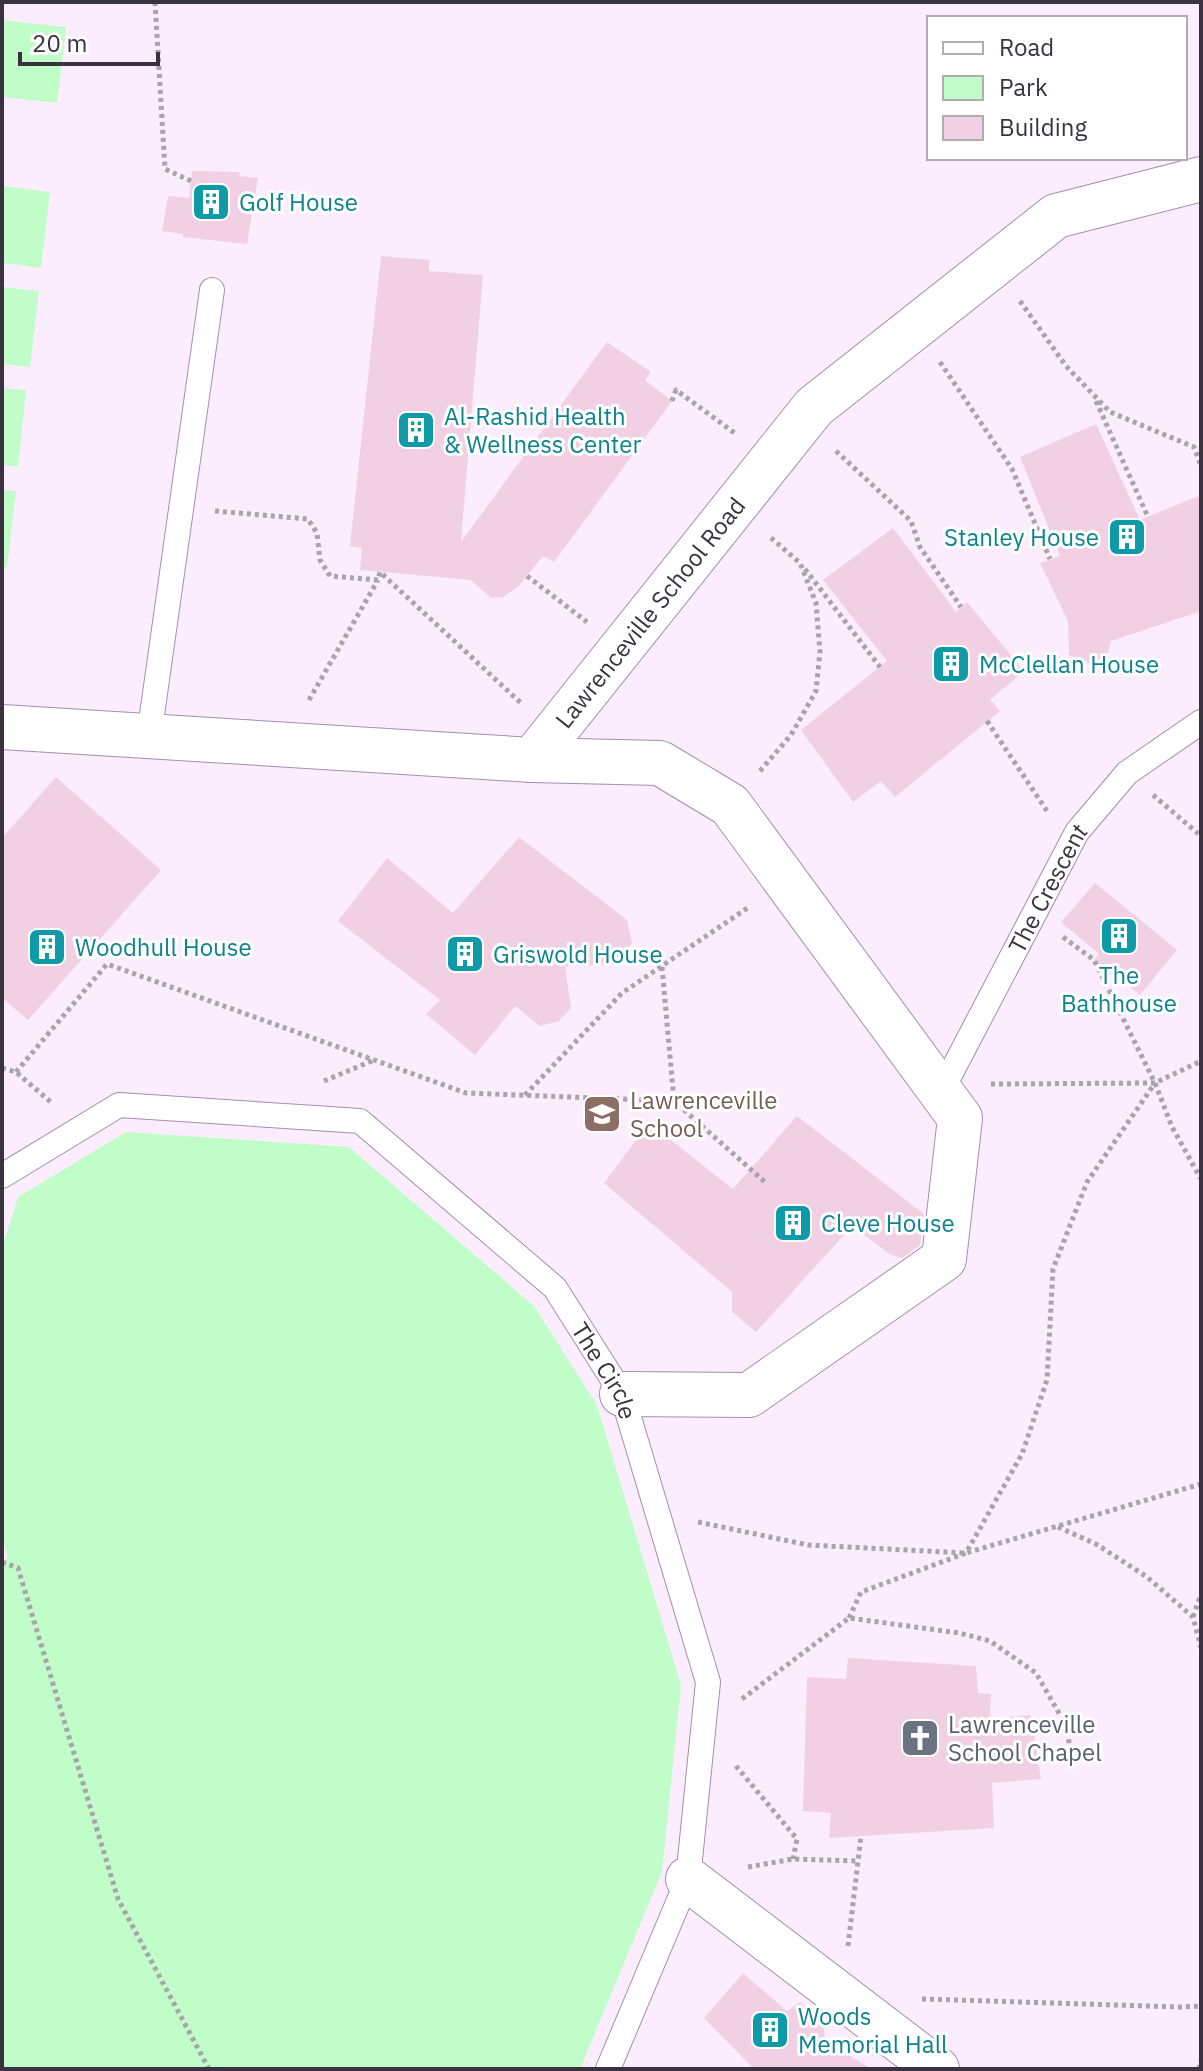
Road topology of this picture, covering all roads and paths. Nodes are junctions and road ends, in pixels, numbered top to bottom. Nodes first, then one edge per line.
1 (155, 2) edge
2 (1201, 179) edge
3 (191, 181) dead end
4 (995, 264) junction
5 (212, 290) dead end
6 (916, 327) junction
7 (1094, 395) junction
8 (672, 401) dead end
9 (803, 421) junction
10 (772, 461) junction
11 (1201, 466) edge
12 (735, 507) junction
13 (182, 508) junction
14 (1148, 517) dead end
15 (1050, 559) dead end
16 (800, 563) junction
17 (527, 576) dead end
18 (378, 580) junction
19 (961, 607) dead end
20 (622, 648) junction
21 (880, 667) dead end
22 (987, 721) dead end
23 (1201, 722) edge
24 (2, 727) edge
25 (149, 736) junction
26 (283, 745) junction
27 (543, 747) junction
28 (1127, 773) junction
29 (730, 805) junction
30 (1077, 832) junction
31 (1201, 836) edge
32 (786, 881) junction
33 (1033, 916) junction
34 (662, 966) junction
35 (1201, 1061) edge
36 (2, 1068) edge
37 (16, 1072) junction
38 (1155, 1083) junction
39 (941, 1092) junction
40 (524, 1095) junction
41 (674, 1101) junction
42 (81, 1129) junction
43 (2, 1176) edge
44 (1201, 1179) edge
45 (766, 1183) dead end
46 (622, 1394) junction
47 (1201, 1484) edge
48 (658, 1513) junction
49 (1057, 1526) junction
50 (966, 1553) junction
51 (2, 1562) edge
52 (1201, 1594) edge
53 (1193, 1617) junction
54 (849, 1618) junction
55 (1201, 1648) edge
56 (704, 1727) junction
57 (1037, 1756) dead end
58 (861, 1836) dead end
59 (793, 1859) junction
60 (858, 1861) junction
61 (688, 1879) junction
62 (842, 1996) junction
63 (919, 1998) dead end
64 (1201, 2006) edge
65 (1201, 2060) edge
66 (209, 2069) edge
67 (608, 2069) edge
68 (937, 2069) edge
69 (1199, 2069) edge

1 - 3 path
2 - 4 street, Lawrenceville School Road
4 - 6 street, Lawrenceville School Road
4 - 7 path
5 - 13 lane
6 - 9 street, Lawrenceville School Road
6 - 15 path
7 - 11 path
7 - 14 path
8 - 10 path
9 - 10 street, Lawrenceville School Road
9 - 19 path
10 - 12 street, Lawrenceville School Road
12 - 16 path
12 - 20 street, Lawrenceville School Road
13 - 18 path
13 - 25 lane
16 - 21 path
16 - 29 path
17 - 20 path
18 - 26 path
18 - 27 path
20 - 27 street, Lawrenceville School Road
22 - 30 path
23 - 28 lane, The Crescent
24 - 25 street
25 - 26 street
26 - 27 street
27 - 29 street
28 - 30 lane, The Crescent
28 - 31 path
29 - 32 street
30 - 33 lane, The Crescent
32 - 34 path
32 - 39 street
33 - 38 path
33 - 39 lane, The Crescent
34 - 40 path
34 - 41 path
35 - 38 path
36 - 37 path
37 - 40 path
37 - 42 path
38 - 39 path
38 - 44 path
38 - 50 path
39 - 46 street
40 - 41 path
41 - 45 path
42 - 43 lane, The Circle
42 - 46 lane, The Circle
46 - 48 lane, The Circle
47 - 49 path
48 - 50 path
48 - 56 lane, The Circle
49 - 50 path
49 - 53 path
50 - 54 path
51 - 66 path
52 - 53 path
53 - 55 path
54 - 56 path
54 - 57 path
56 - 59 path
56 - 61 lane, The Circle
58 - 60 path
59 - 60 path
59 - 61 path
60 - 62 path
61 - 62 street
61 - 67 lane, The Circle
62 - 68 street
63 - 64 path
65 - 69 path

